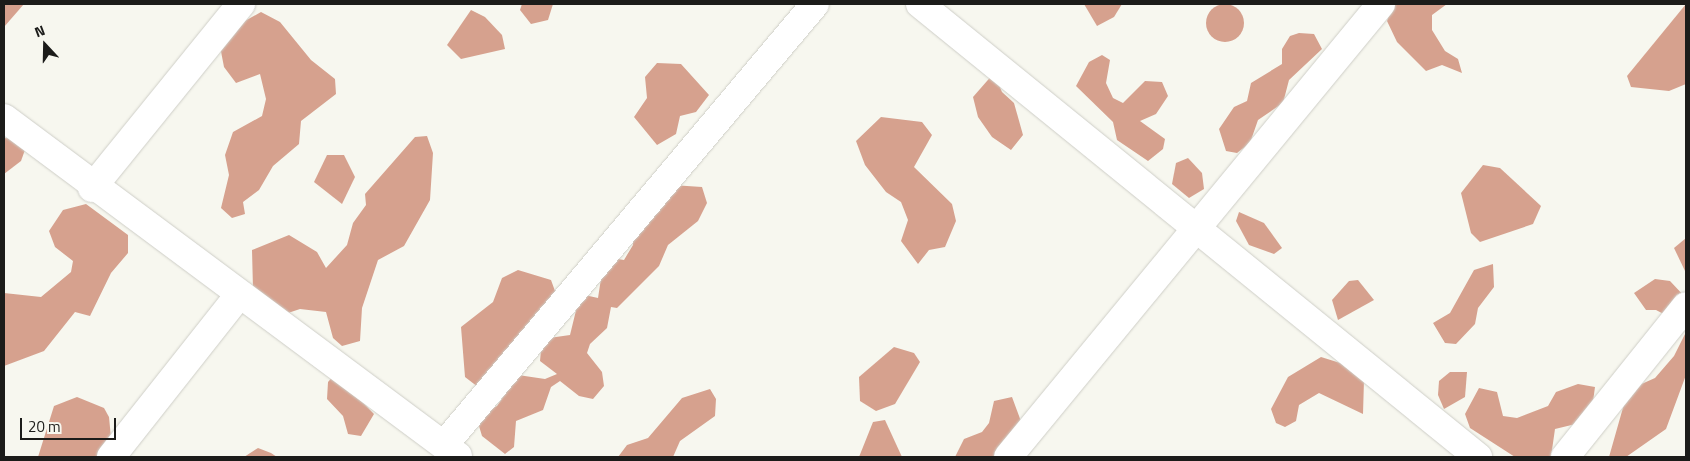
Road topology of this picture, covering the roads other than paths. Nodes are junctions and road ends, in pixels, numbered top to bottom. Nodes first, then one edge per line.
1 (241, 4) edge
2 (815, 4) edge
3 (920, 4) edge
4 (1381, 4) edge
5 (4, 118) edge
6 (92, 188) junction
7 (1197, 228) junction
8 (239, 295) junction
9 (1686, 306) edge
10 (451, 451) edge
11 (111, 457) edge
12 (1008, 457) edge
13 (1478, 457) edge
14 (1565, 457) edge

1 - 6 street
2 - 10 street
3 - 7 street
4 - 7 street
5 - 6 street
6 - 8 street
7 - 12 street
7 - 13 street
8 - 10 street
8 - 11 street
9 - 14 street

